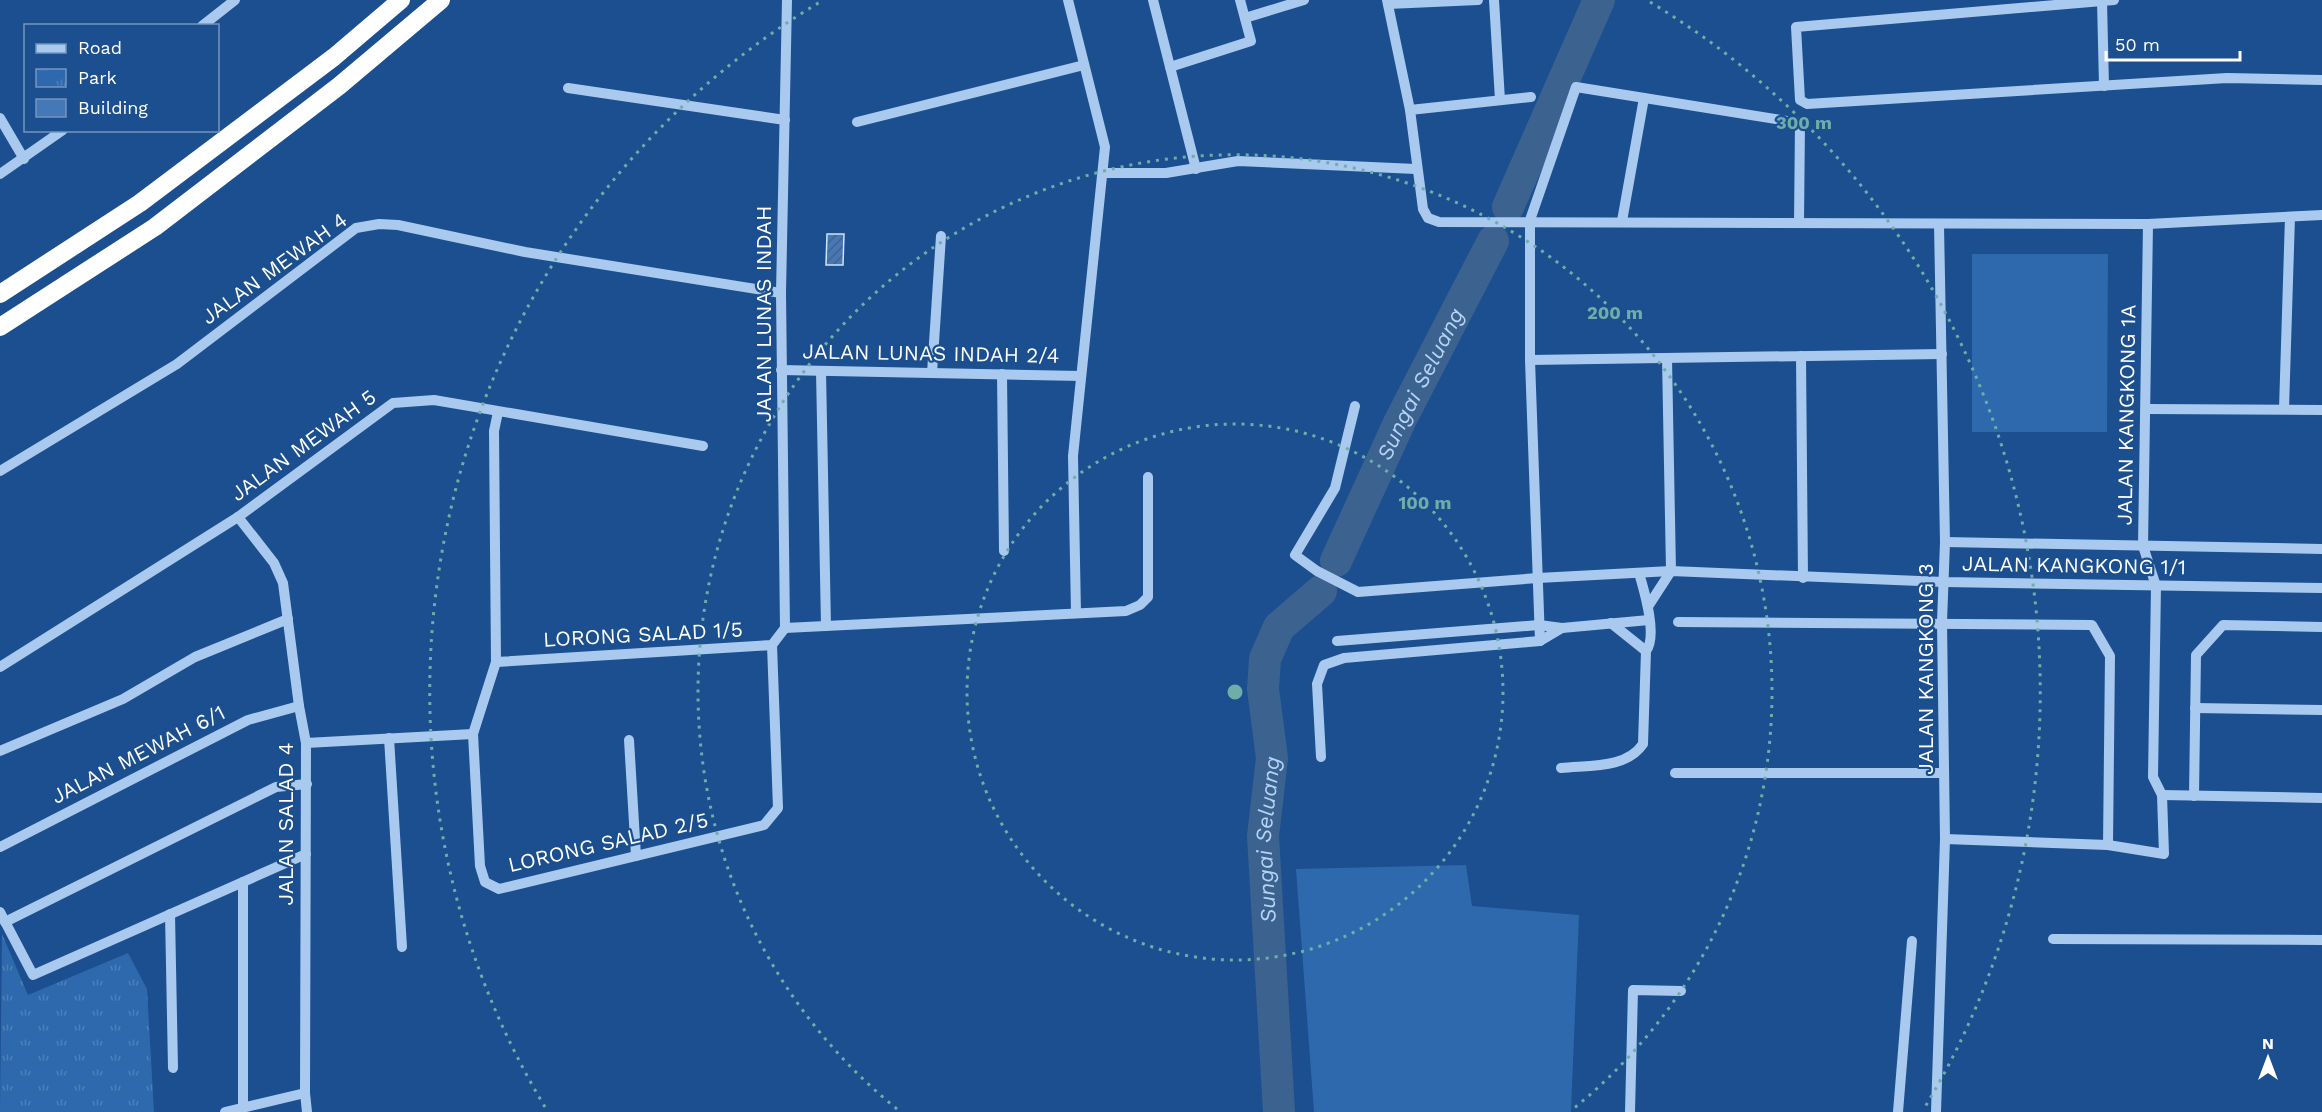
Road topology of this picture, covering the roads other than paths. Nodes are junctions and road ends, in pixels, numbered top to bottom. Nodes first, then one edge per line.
1 (236, 0) edge
2 (401, 0) edge
3 (441, 0) edge
4 (787, 0) edge
5 (1068, 0) edge
6 (1153, 0) edge
7 (1240, 0) edge
8 (1304, 0) edge
9 (1478, 0) edge
10 (1494, 0) edge
11 (2114, 0) edge
12 (2102, 1) edge
13 (1388, 2) edge
14 (2059, 2) edge
15 (1979, 6) edge
16 (1245, 18) junction
17 (205, 24) edge
18 (1084, 65) junction
19 (1170, 67) junction
20 (2322, 80) edge
21 (2104, 86) junction
22 (568, 88) dead end
23 (1531, 97) dead end
24 (1644, 98) junction
25 (1500, 100) junction
26 (1410, 110) junction
27 (0, 117) edge
28 (785, 120) junction
29 (857, 122) dead end
30 (60, 132) edge
31 (24, 159) junction
32 (1196, 169) junction
33 (1416, 169) junction
34 (0, 174) edge
35 (1103, 174) junction
36 (2322, 215) edge
37 (2290, 217) junction
38 (1530, 220) junction
39 (1622, 221) junction
40 (1799, 223) junction
41 (2148, 224) junction
42 (1939, 225) junction
43 (941, 236) dead end
44 (781, 293) junction
45 (0, 294) edge
46 (0, 327) edge
47 (1942, 354) junction
48 (1801, 356) junction
49 (1667, 358) junction
50 (1530, 360) junction
51 (781, 370) junction
52 (821, 371) junction
53 (932, 373) junction
54 (1002, 374) junction
55 (1081, 376) junction
56 (1355, 406) dead end
57 (2146, 408) junction
58 (2284, 409) junction
59 (2322, 410) edge
60 (498, 412) junction
61 (703, 447) dead end
62 (0, 471) edge
63 (1148, 477) dead end
64 (238, 517) junction
65 (1945, 542) junction
66 (2144, 546) junction
67 (2322, 549) edge
68 (1004, 551) dead end
69 (1671, 572) junction
70 (1639, 573) junction
71 (1538, 578) junction
72 (1803, 578) junction
73 (1944, 582) junction
74 (2156, 586) junction
75 (2322, 588) edge
76 (1648, 605) junction
77 (1076, 613) junction
78 (288, 619) junction
79 (1648, 620) junction
80 (1678, 622) dead end
81 (1942, 622) junction
82 (1611, 623) junction
83 (1539, 625) junction
84 (826, 626) junction
85 (1562, 627) junction
86 (2322, 627) edge
87 (785, 628) junction
88 (1337, 640) dead end
89 (1540, 641) junction
90 (772, 645) junction
91 (1646, 651) junction
92 (496, 662) junction
93 (0, 667) edge
94 (299, 706) junction
95 (2195, 708) junction
96 (2322, 710) edge
97 (473, 734) junction
98 (389, 738) junction
99 (629, 740) dead end
100 (306, 743) junction
101 (0, 751) edge
102 (1321, 757) dead end
103 (1561, 768) dead end
104 (1675, 773) dead end
105 (1944, 773) junction
106 (307, 784) junction
107 (2162, 795) junction
108 (2194, 796) junction
109 (2322, 798) edge
110 (1945, 839) junction
111 (2108, 845) junction
112 (0, 847) edge
113 (306, 854) junction
114 (636, 856) junction
115 (243, 882) junction
116 (170, 914) junction
117 (4, 925) edge
118 (2053, 939) dead end
119 (2322, 940) edge
120 (1912, 941) dead end
121 (402, 947) dead end
122 (1681, 991) dead end
123 (173, 1068) dead end
124 (305, 1093) junction
125 (243, 1108) junction
126 (225, 1112) edge
127 (307, 1112) edge
128 (1629, 1112) edge
129 (1898, 1112) edge
130 (1936, 1112) edge

1 - 17 street
2 - 45 highway
3 - 46 highway
4 - 28 street, JALAN LUNAS INDAH
5 - 18 street
6 - 19 street
7 - 16 street
8 - 16 street
9 - 13 street
10 - 25 street
11 - 12 street
12 - 14 street
12 - 21 street
13 - 26 street
14 - 15 street
15 - 21 street
16 - 19 street
18 - 29 street
18 - 35 street
19 - 32 street
20 - 21 street
22 - 28 street
23 - 25 street
24 - 38 street
24 - 39 street
24 - 40 street
25 - 26 street
26 - 33 street
27 - 31 street
28 - 44 street, JALAN LUNAS INDAH
30 - 31 street
31 - 34 street
32 - 33 street
32 - 35 street
33 - 38 street
35 - 55 street
36 - 37 street
37 - 41 street
37 - 58 street
38 - 39 street
38 - 50 street
39 - 40 street
40 - 42 street
41 - 42 street
41 - 57 street, JALAN KANGKONG 1A
42 - 47 street, JALAN KANGKONG 3
43 - 53 street
44 - 51 street, JALAN LUNAS INDAH
44 - 62 street, JALAN MEWAH 4
47 - 48 street
47 - 65 street, JALAN KANGKONG 3
48 - 49 street
48 - 72 street
49 - 50 street
49 - 69 street
50 - 71 street
51 - 52 street, JALAN LUNAS INDAH 2/4
51 - 87 street, JALAN LUNAS INDAH
52 - 53 street, JALAN LUNAS INDAH 2/4
52 - 84 street
53 - 54 street, JALAN LUNAS INDAH 2/4
54 - 55 street, JALAN LUNAS INDAH 2/4
54 - 68 street
55 - 77 street
56 - 71 street, JALAN KANGKONG 1/1
57 - 58 street
57 - 66 street, JALAN KANGKONG 1A
58 - 59 street
60 - 61 street, JALAN MEWAH 5
60 - 64 street, JALAN MEWAH 5
60 - 92 street, LORONG SALAD 2/5
63 - 77 street
64 - 78 street, JALAN SALAD 4
64 - 93 street, JALAN MEWAH 5
65 - 66 street
65 - 73 street, JALAN KANGKONG 3
66 - 67 street
66 - 74 street, JALAN KANGKONG 1A
69 - 70 street, JALAN KANGKONG 1/1
69 - 72 street, JALAN KANGKONG 1/1
69 - 76 street
70 - 71 street, JALAN KANGKONG 1/1
70 - 76 street
71 - 83 street
72 - 73 street, JALAN KANGKONG 1/1
73 - 74 street, JALAN KANGKONG 1/1
73 - 81 street, JALAN KANGKONG 3
74 - 75 street, JALAN KANGKONG 1/1
74 - 107 street, JALAN KANGKONG 1A
76 - 79 street
77 - 84 street
78 - 94 street, JALAN SALAD 4
78 - 101 street
79 - 82 street
79 - 91 street
80 - 81 street
81 - 105 street, JALAN KANGKONG 3
81 - 111 street
82 - 85 street
82 - 91 street
83 - 85 street
83 - 88 street
83 - 89 street
84 - 87 street
85 - 89 street
86 - 95 street
87 - 90 street, LORONG SALAD 1/5
89 - 102 street
90 - 92 street, LORONG SALAD 1/5
90 - 114 street, LORONG SALAD 2/5
91 - 103 street
92 - 97 street, LORONG SALAD 2/5
94 - 100 street, JALAN SALAD 4
94 - 112 street, JALAN MEWAH 6/1
95 - 96 street
95 - 108 street
97 - 98 street
97 - 114 street, LORONG SALAD 2/5
98 - 100 street
98 - 121 street
99 - 114 street
100 - 106 street, JALAN SALAD 4
104 - 105 street
105 - 110 street, JALAN KANGKONG 3
106 - 113 street, JALAN SALAD 4
106 - 117 street
107 - 108 street
107 - 111 street, JALAN KANGKONG 1A
108 - 109 street
110 - 111 street
110 - 130 street, JALAN KANGKONG 3
113 - 115 street
113 - 124 street, JALAN SALAD 4
115 - 116 street
115 - 125 street
116 - 117 street
116 - 123 street
118 - 119 street
120 - 129 street
122 - 128 street
124 - 125 street
124 - 127 street, JALAN SALAD 4
125 - 126 street

